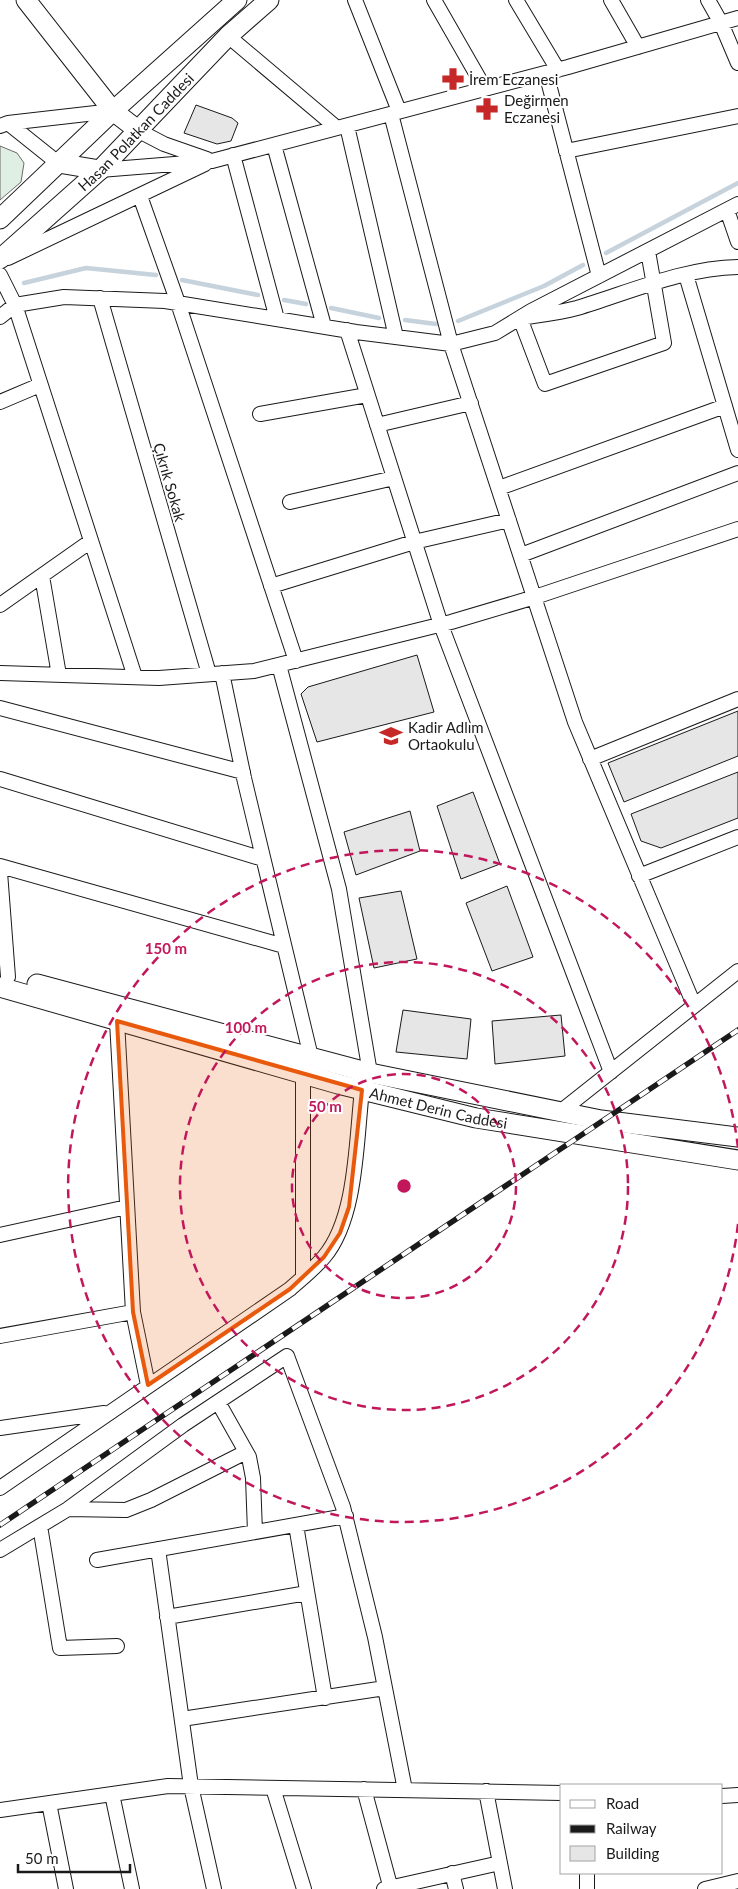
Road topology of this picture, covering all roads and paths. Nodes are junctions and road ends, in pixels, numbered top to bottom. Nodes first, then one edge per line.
1 (26, 0) edge
2 (237, 0) edge
3 (269, 0) edge
4 (355, 0) edge
5 (434, 0) edge
6 (516, 0) edge
7 (612, 0) edge
8 (708, 0) edge
9 (738, 18) edge
10 (721, 23) junction
11 (228, 36) junction
12 (638, 46) junction
13 (738, 63) edge
14 (552, 71) junction
15 (485, 89) junction
16 (113, 110) junction
17 (395, 112) junction
18 (738, 116) edge
19 (4, 124) edge
20 (342, 127) junction
21 (139, 131) junction
22 (274, 144) junction
23 (566, 151) junction
24 (233, 156) junction
25 (212, 161) junction
26 (58, 163) junction
27 (100, 170) junction
28 (140, 196) junction
29 (733, 207) edge
30 (0, 219) edge
31 (738, 242) edge
32 (648, 251) junction
33 (0, 260) edge
34 (738, 267) edge
35 (0, 275) edge
36 (686, 275) junction
37 (599, 276) junction
38 (653, 283) junction
39 (100, 298) junction
40 (178, 303) junction
41 (15, 306) junction
42 (0, 317) edge
43 (520, 318) junction
44 (277, 319) junction
45 (324, 326) junction
46 (347, 330) junction
47 (396, 337) junction
48 (451, 344) junction
49 (40, 385) junction
50 (367, 395) junction
51 (0, 402) edge
52 (471, 403) junction
53 (724, 406) junction
54 (260, 414) dead end
55 (377, 425) junction
56 (738, 450) edge
57 (738, 473) edge
58 (394, 478) junction
59 (499, 488) junction
60 (290, 502) dead end
61 (509, 520) junction
62 (738, 529) edge
63 (90, 541) junction
64 (414, 542) junction
65 (521, 555) junction
66 (42, 576) junction
67 (271, 586) junction
68 (535, 597) junction
69 (0, 605) edge
70 (441, 625) junction
71 (296, 661) junction
72 (279, 665) junction
73 (0, 673) edge
74 (216, 674) junction
75 (59, 675) junction
76 (134, 677) junction
77 (738, 699) edge
78 (0, 708) edge
79 (590, 759) junction
80 (243, 772) junction
81 (0, 779) edge
82 (738, 836) edge
83 (263, 860) junction
84 (0, 866) edge
85 (0, 872) edge
86 (640, 876) junction
87 (284, 946) junction
88 (738, 971) edge
89 (3, 979) edge
90 (694, 1005) junction
91 (117, 1020) junction
92 (311, 1057) junction
93 (610, 1072) junction
94 (370, 1073) junction
95 (303, 1074) junction
96 (362, 1090) junction
97 (560, 1112) junction
98 (738, 1137) edge
99 (738, 1160) edge
100 (127, 1207) junction
101 (0, 1235) edge
102 (304, 1276) junction
103 (132, 1312) junction
104 (0, 1336) edge
105 (148, 1384) junction
106 (218, 1402) junction
107 (107, 1413) junction
108 (0, 1428) edge
109 (246, 1452) junction
110 (0, 1488) edge
111 (68, 1510) junction
112 (346, 1516) junction
113 (296, 1525) junction
114 (40, 1526) junction
115 (255, 1532) junction
116 (158, 1549) junction
117 (0, 1550) edge
118 (97, 1560) dead end
119 (307, 1593) junction
120 (167, 1617) junction
121 (117, 1646) dead end
122 (385, 1688) junction
123 (325, 1698) junction
124 (182, 1719) junction
125 (191, 1786) junction
126 (272, 1788) junction
127 (364, 1789) junction
128 (405, 1790) junction
129 (486, 1792) junction
130 (560, 1793) edge
131 (112, 1794) junction
132 (738, 1795) edge
133 (723, 1796) edge
134 (49, 1803) junction
135 (0, 1810) edge
136 (500, 1863) junction
137 (452, 1873) junction
138 (587, 1874) edge
139 (738, 1881) edge
140 (389, 1888) edge
141 (66, 1889) edge
142 (132, 1889) edge
143 (214, 1889) edge
144 (304, 1889) edge
145 (456, 1889) edge
146 (505, 1889) edge
147 (587, 1889) edge
148 (705, 1889) edge

1 - 16 main road
2 - 16 main road, Hasan Polatkan Caddesi
3 - 11 main road, Hasan Polatkan Caddesi
4 - 17 street
5 - 15 street
6 - 14 street
7 - 12 street
8 - 10 street
9 - 10 street
10 - 12 street
10 - 13 street
11 - 20 street
11 - 21 main road, Hasan Polatkan Caddesi
12 - 14 street
14 - 15 street
14 - 23 street
15 - 17 street
16 - 19 street
16 - 21 main road
16 - 26 main road, Hasan Polatkan Caddesi
17 - 20 street
17 - 48 street
18 - 23 street
19 - 26 street
20 - 22 street
20 - 47 street
21 - 25 street
21 - 27 main road, Hasan Polatkan Caddesi
22 - 24 street
22 - 45 street
23 - 37 street
24 - 25 street
24 - 44 street
25 - 27 street
25 - 28 street
26 - 27 main road
26 - 30 main road, Hasan Polatkan Caddesi
27 - 33 main road, Hasan Polatkan Caddesi
28 - 33 street
28 - 40 street
29 - 31 street
29 - 32 street
32 - 37 street
32 - 38 street
34 - 36 street
35 - 41 street
36 - 38 street
36 - 53 street
37 - 43 street
38 - 43 street
38 - 43 street
39 - 40 street
39 - 41 street
39 - 74 street, Çıkrık Sokak
40 - 44 street
40 - 67 street
41 - 42 street
41 - 49 street
43 - 48 street
44 - 45 street
45 - 46 street
46 - 47 street
46 - 50 street
47 - 48 street
48 - 52 street
49 - 51 street
49 - 63 street
50 - 54 street
50 - 55 street
52 - 55 street
52 - 59 street
53 - 56 street
53 - 59 street
55 - 58 street
57 - 65 street
58 - 60 street
58 - 64 street
59 - 61 street
61 - 64 street
61 - 65 street
62 - 68 street
63 - 66 street
63 - 76 street
64 - 67 street
64 - 70 street
65 - 68 street
66 - 69 street
66 - 75 street
67 - 71 street
68 - 70 street
68 - 79 street
70 - 71 street
70 - 93 street
71 - 72 street
72 - 74 street
72 - 94 street
73 - 75 street
74 - 76 street
74 - 80 street, Çıkrık Sokak
75 - 76 street
77 - 79 street
78 - 80 street
79 - 86 street
80 - 83 street, Çıkrık Sokak
81 - 83 street
82 - 86 street
83 - 87 street, Çıkrık Sokak
84 - 87 street
85 - 89 street
86 - 90 street
87 - 92 street, Çıkrık Sokak
88 - 90 street
89 - 91 main road, Ahmet Derin Caddesi
89 - 92 main road, Ahmet Derin Caddesi
90 - 93 street
91 - 95 main road, Ahmet Derin Caddesi
91 - 100 street
92 - 94 main road, Ahmet Derin Caddesi
93 - 97 street
94 - 96 street
94 - 97 main road, Ahmet Derin Caddesi
95 - 96 main road, Ahmet Derin Caddesi
95 - 102 street
96 - 99 main road, Ahmet Derin Caddesi
96 - 102 street
97 - 98 main road, Ahmet Derin Caddesi
100 - 101 street
100 - 103 street
102 - 105 street
103 - 104 street
103 - 105 street
105 - 107 street
106 - 109 street
106 - 111 street
106 - 112 street
107 - 108 street
107 - 110 street
109 - 111 street
109 - 115 street
111 - 114 street
112 - 113 street
112 - 122 street
113 - 115 street
113 - 119 street
114 - 117 street
114 - 121 street
115 - 116 street
116 - 118 street
116 - 120 street
119 - 120 street
119 - 123 street
120 - 124 street
122 - 123 street
122 - 128 street
123 - 124 street
124 - 125 street
125 - 126 street
125 - 131 street
125 - 143 street
126 - 127 street
126 - 144 street
127 - 128 street
127 - 140 street
128 - 129 street
129 - 130 street
129 - 136 street
131 - 134 street
131 - 142 street
132 - 133 street
134 - 135 street
134 - 141 street
136 - 137 street
136 - 146 street
137 - 140 street
137 - 145 street
138 - 147 street
139 - 148 street

